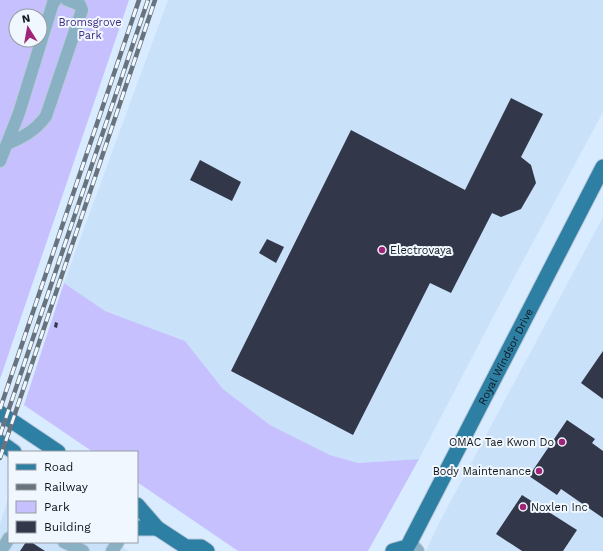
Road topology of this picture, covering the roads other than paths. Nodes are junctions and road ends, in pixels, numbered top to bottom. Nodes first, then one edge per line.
1 (56, 0) edge
2 (67, 0) edge
3 (7, 144) junction
4 (0, 161) edge
5 (603, 167) edge
6 (0, 413) edge
7 (0, 442) edge
8 (13, 451) edge
9 (57, 451) edge
10 (138, 506) edge
11 (138, 528) edge
12 (157, 528) junction
13 (8, 540) edge
14 (66, 543) edge
15 (411, 548) edge
16 (186, 549) edge
17 (2, 551) edge
18 (83, 551) edge
19 (206, 551) edge
20 (393, 551) edge

1 - 3 lane
2 - 3 lane
3 - 4 lane
5 - 15 main road, Royal Windsor Drive
6 - 9 main road
7 - 8 main road
10 - 12 main road
11 - 12 main road
12 - 16 main road
13 - 17 lane
14 - 18 lane
15 - 20 main road, Royal Windsor Drive
16 - 19 main road

